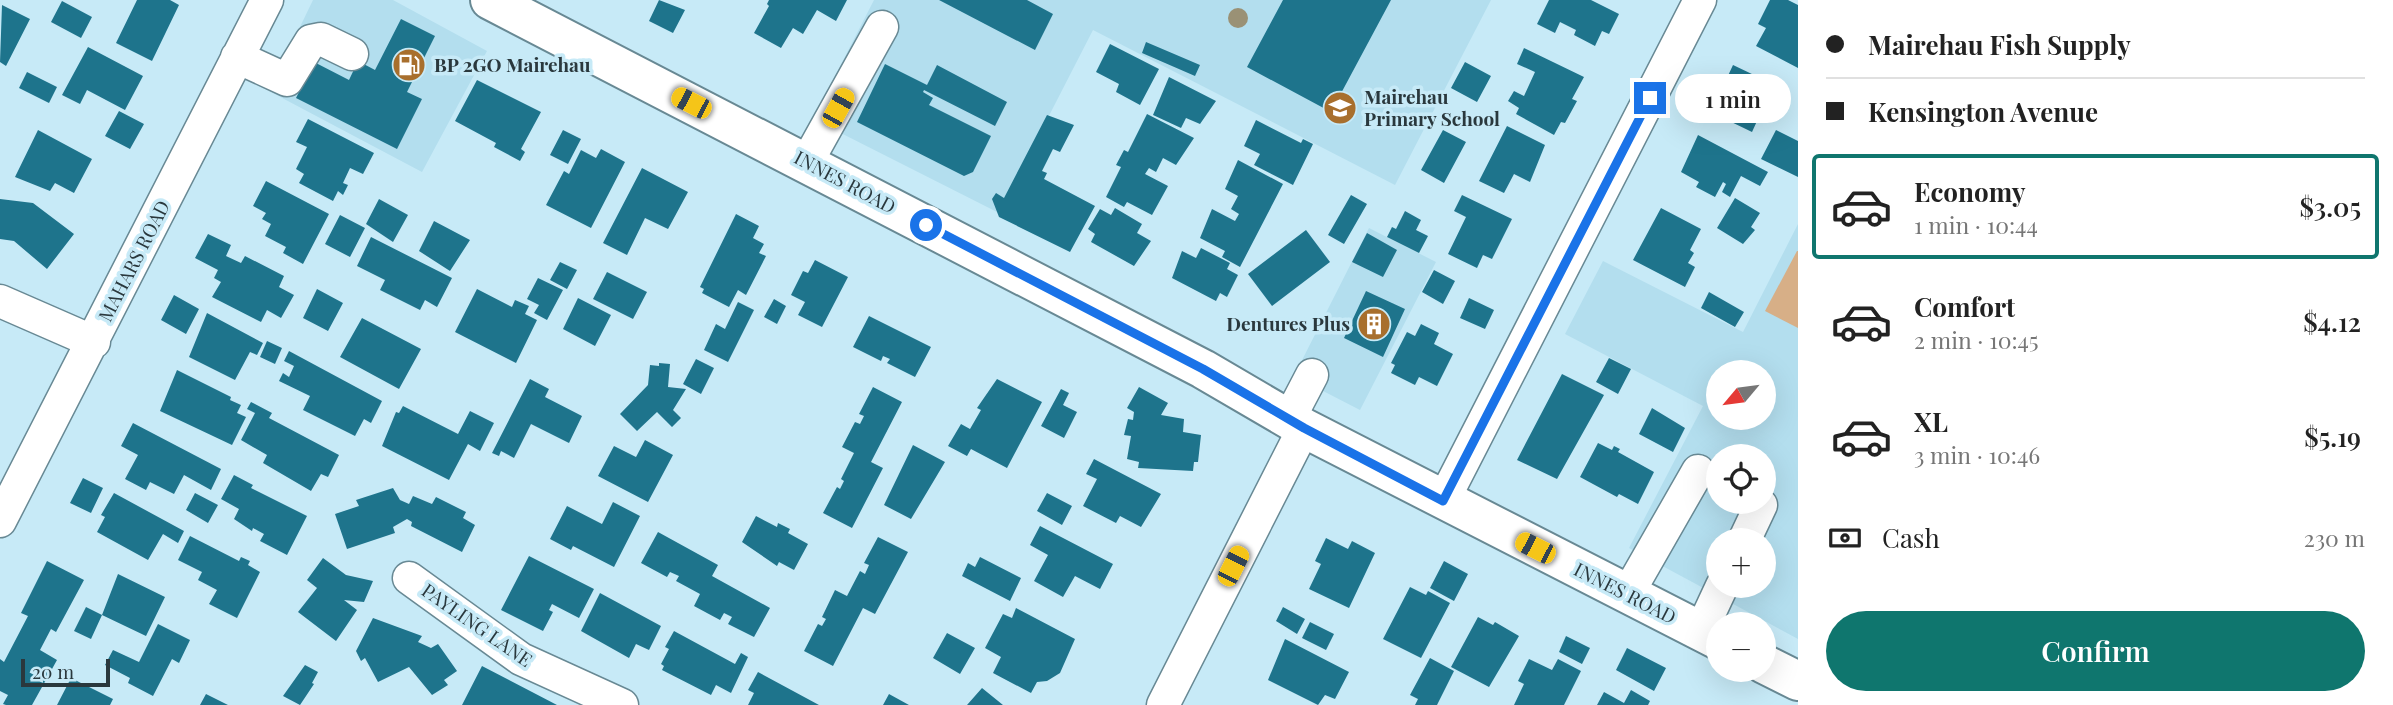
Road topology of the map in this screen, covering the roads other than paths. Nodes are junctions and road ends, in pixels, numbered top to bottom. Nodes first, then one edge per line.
1 (267, 0) edge
2 (490, 0) edge
3 (1700, 0) edge
4 (882, 27) dead end
5 (352, 54) dead end
6 (237, 57) junction
7 (807, 162) junction
8 (0, 301) edge
9 (94, 342) junction
10 (1312, 375) dead end
11 (1296, 423) junction
12 (1698, 471) dead end
13 (1443, 501) junction
14 (0, 521) edge
15 (409, 578) dead end
16 (1627, 595) junction
17 (1706, 634) edge
18 (1776, 670) edge
19 (1798, 681) edge
20 (622, 705) edge
21 (1163, 705) edge

1 - 6 street, MAHARS ROAD
2 - 7 main road, INNES ROAD
3 - 13 street
4 - 7 street
5 - 6 street
6 - 9 street, MAHARS ROAD
7 - 11 main road, INNES ROAD
8 - 9 street
9 - 14 street, MAHARS ROAD
10 - 11 street
11 - 13 main road, INNES ROAD
11 - 21 street
12 - 16 street
13 - 16 main road, INNES ROAD
15 - 20 street, PAYLING LANE
16 - 17 main road, INNES ROAD
18 - 19 main road

